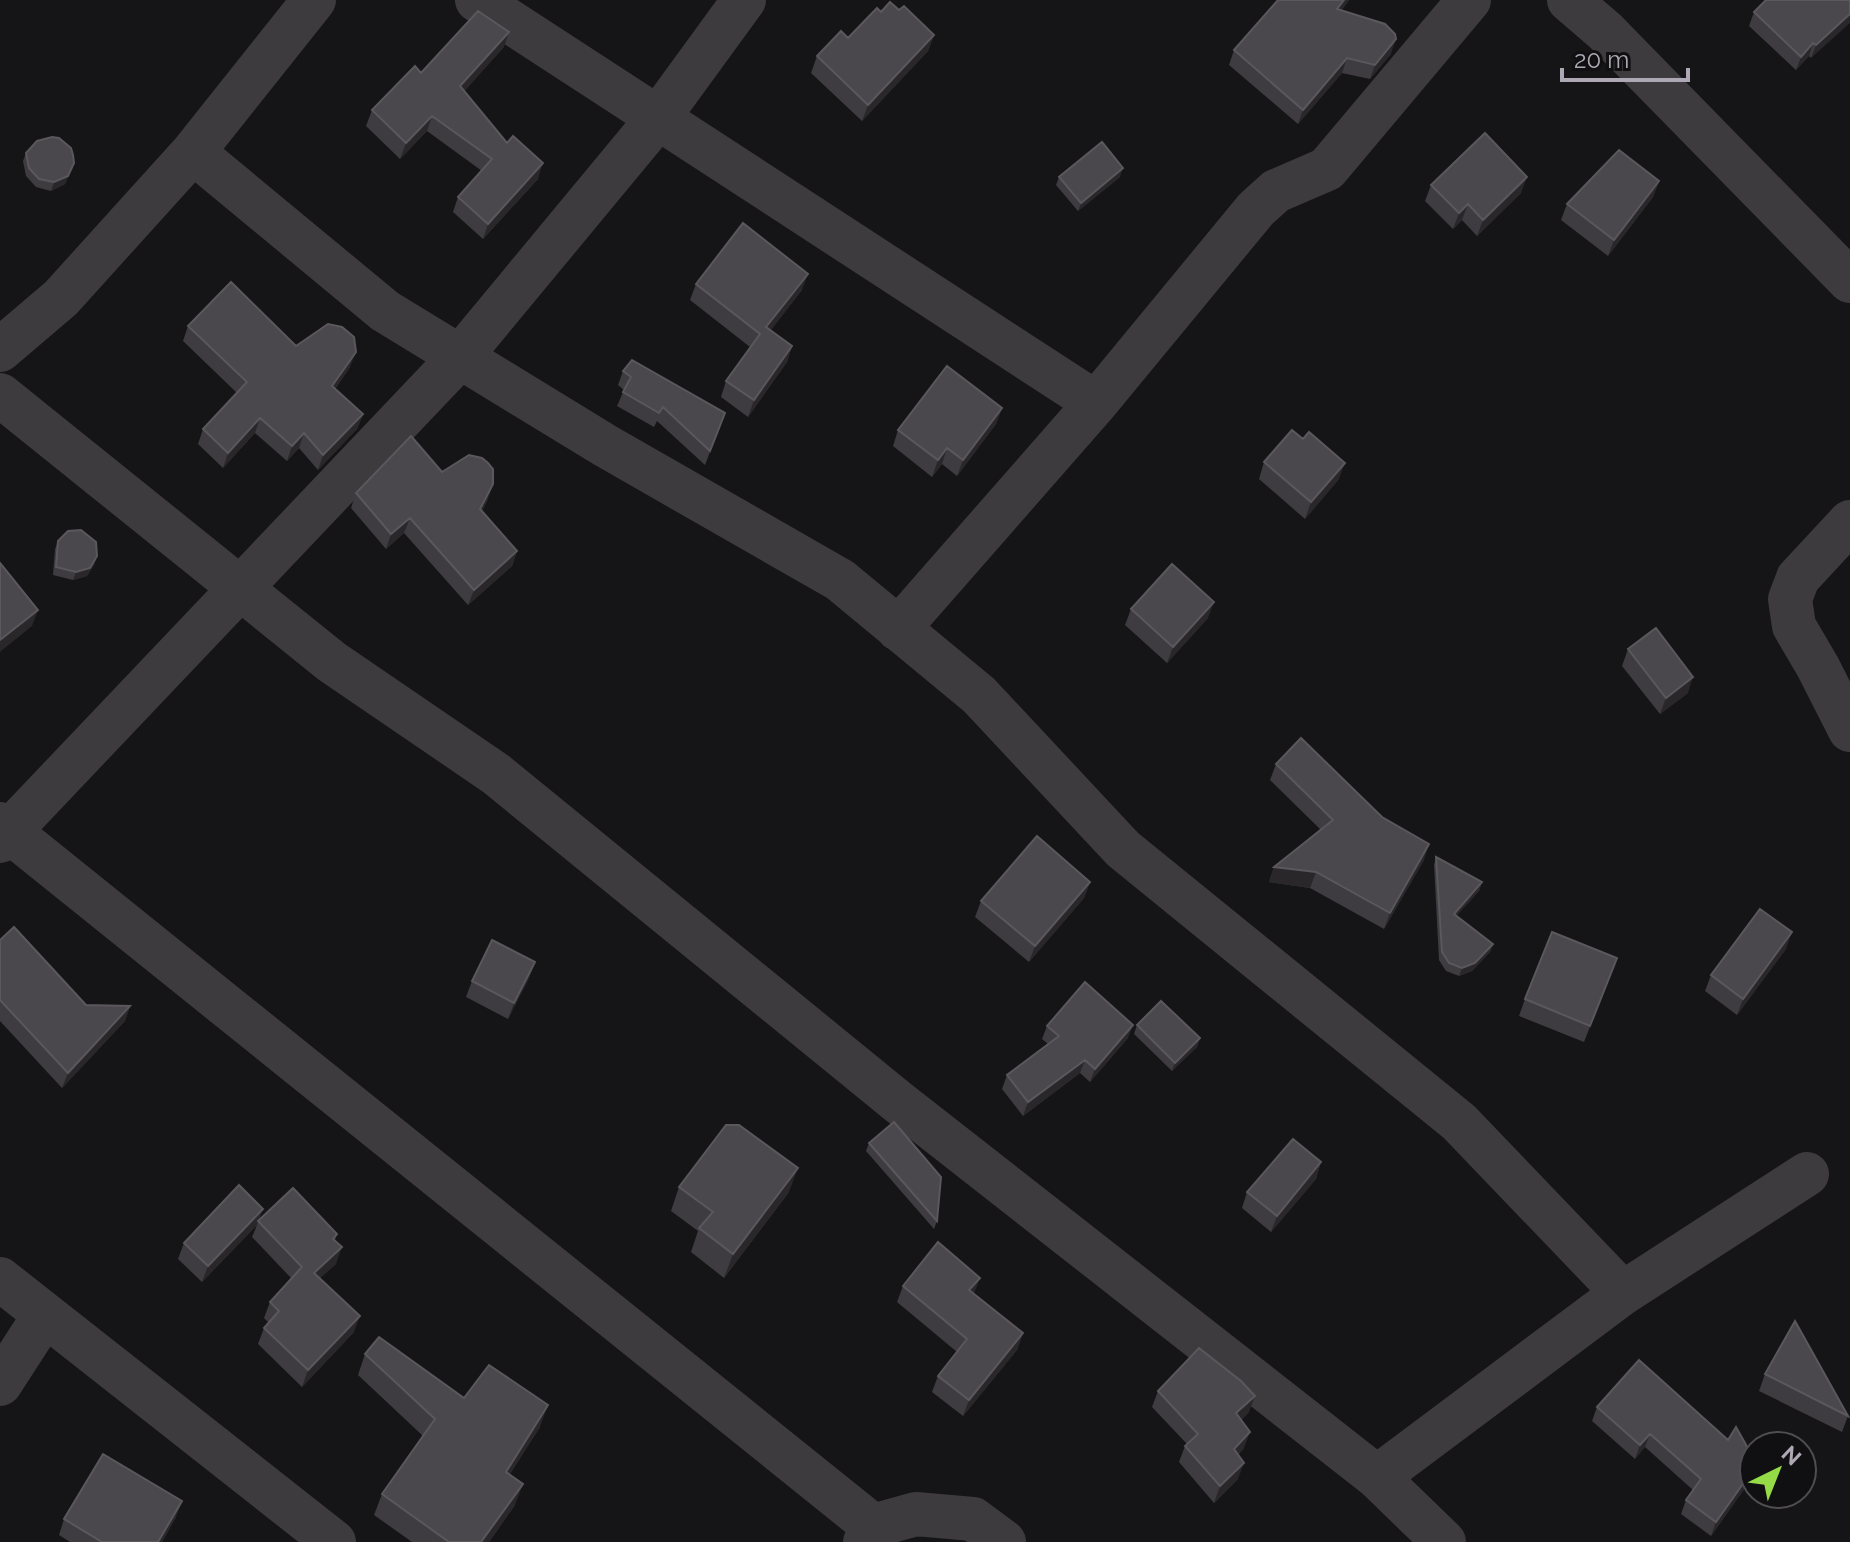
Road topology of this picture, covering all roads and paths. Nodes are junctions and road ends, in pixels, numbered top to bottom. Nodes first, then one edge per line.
1 (314, 0) edge
2 (477, 0) edge
3 (744, 0) edge
4 (1469, 0) edge
5 (1569, 0) edge
6 (658, 118) junction
7 (193, 152) junction
8 (1850, 281) edge
9 (0, 350) edge
10 (460, 357) junction
11 (0, 395) edge
12 (1096, 403) junction
13 (1850, 522) edge
14 (240, 588) junction
15 (898, 629) junction
16 (1850, 730) edge
17 (3, 832) edge
18 (1807, 1174) dead end
19 (0, 1279) edge
20 (1623, 1293) junction
21 (44, 1316) junction
22 (0, 1384) edge
23 (1377, 1477) junction
24 (869, 1534) edge
25 (334, 1542) edge
26 (1004, 1542) edge
27 (1444, 1542) edge

1 - 7 street
2 - 6 street
3 - 6 street
4 - 12 street
5 - 8 street
6 - 10 street
6 - 12 street
7 - 9 street
7 - 10 street
10 - 14 street
10 - 15 street
11 - 14 street
12 - 15 street
13 - 16 street
14 - 17 street
14 - 23 street
15 - 20 street
17 - 24 street
18 - 20 street
19 - 21 street
20 - 23 street
21 - 22 street
21 - 25 street
23 - 27 street
24 - 26 street

